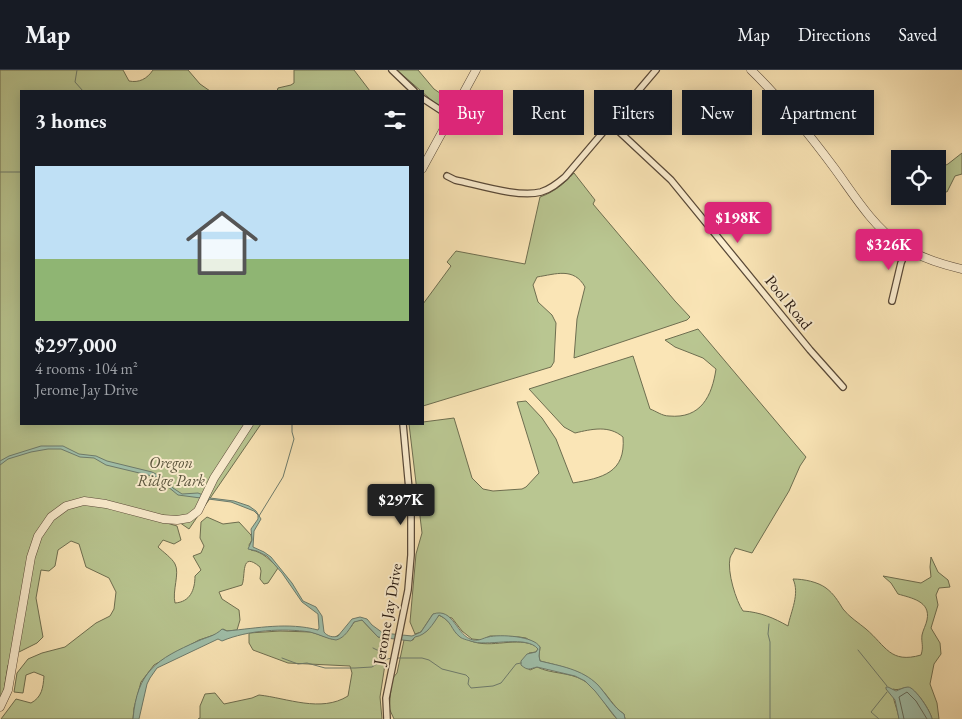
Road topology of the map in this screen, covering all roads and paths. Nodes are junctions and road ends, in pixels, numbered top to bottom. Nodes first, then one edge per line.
1 (392, 70) edge
2 (476, 70) edge
3 (656, 70) edge
4 (751, 70) edge
5 (413, 90) edge
6 (465, 90) edge
7 (639, 90) edge
8 (424, 99) edge
9 (439, 109) edge
10 (441, 135) edge
11 (601, 135) edge
12 (623, 135) edge
13 (424, 165) edge
14 (447, 176) dead end
15 (907, 249) junction
16 (962, 269) edge
17 (892, 301) dead end
18 (843, 387) dead end
19 (248, 425) edge
20 (403, 425) edge
21 (0, 707) edge
22 (387, 719) edge

1 - 5 street
2 - 6 street
3 - 7 street
4 - 15 street
8 - 9 street
10 - 13 street
11 - 14 street
12 - 18 street, Pool Road
15 - 16 street
15 - 17 street
19 - 21 street
20 - 22 street, Jerome Jay Drive

